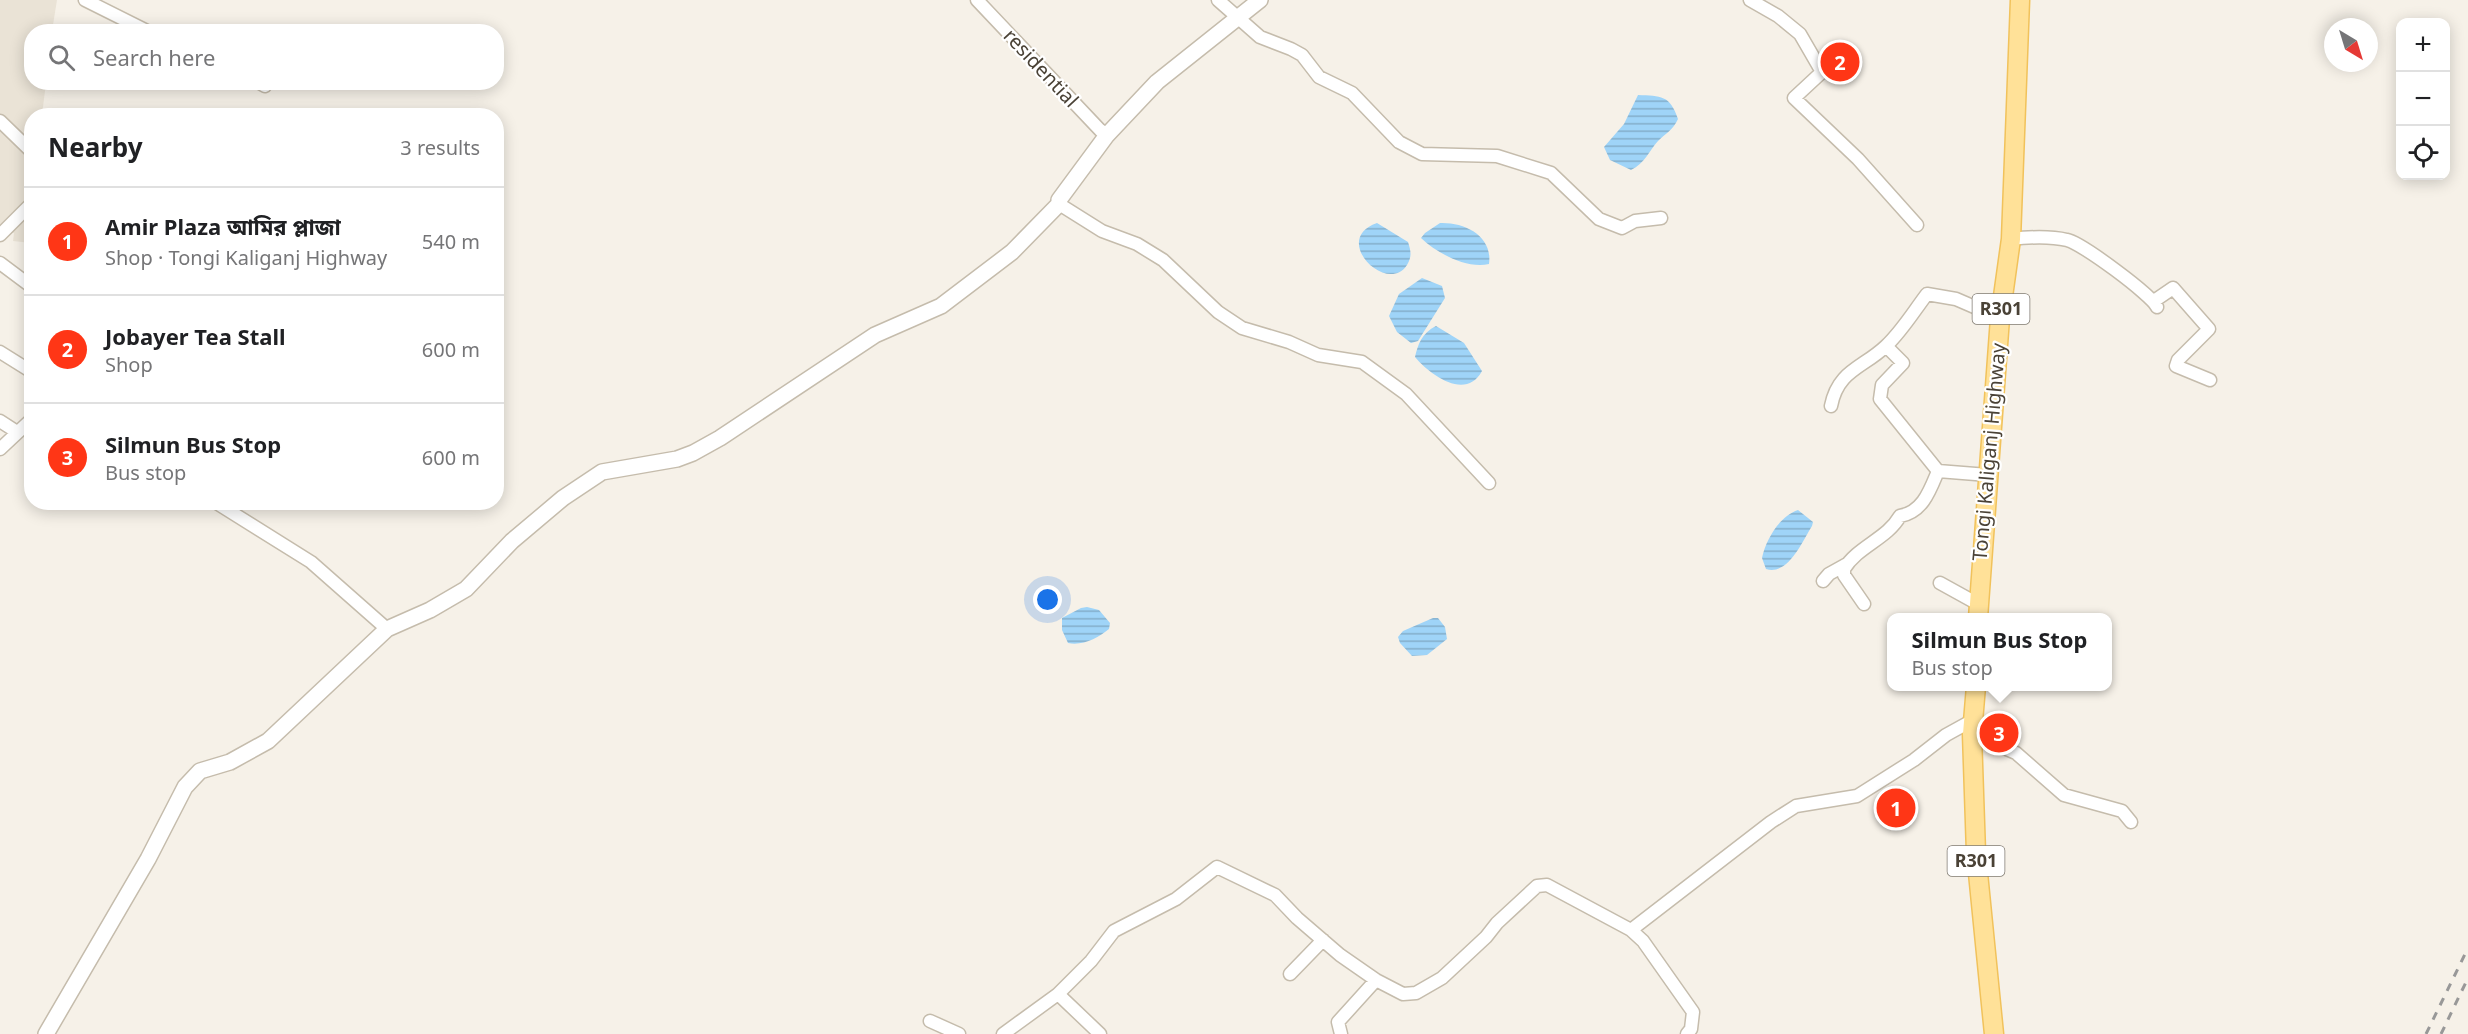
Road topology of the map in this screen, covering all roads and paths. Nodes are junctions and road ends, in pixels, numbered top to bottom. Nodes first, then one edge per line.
1 (85, 0) edge
2 (978, 0) edge
3 (1218, 0) edge
4 (1260, 0) edge
5 (1750, 0) edge
6 (2020, 0) edge
7 (1238, 17) junction
8 (133, 24) edge
9 (0, 120) edge
10 (1107, 135) junction
11 (24, 144) edge
12 (1059, 204) junction
13 (24, 211) edge
14 (1661, 218) dead end
15 (1917, 225) dead end
16 (0, 236) edge
17 (2011, 239) junction
18 (0, 263) edge
19 (24, 281) edge
20 (2000, 318) junction
21 (1886, 346) junction
22 (0, 352) edge
23 (24, 367) edge
24 (2210, 380) dead end
25 (1831, 406) dead end
26 (0, 421) edge
27 (24, 425) edge
28 (17, 432) junction
29 (0, 449) edge
30 (1938, 471) junction
31 (1988, 475) junction
32 (1489, 483) dead end
33 (228, 510) edge
34 (1848, 563) junction
35 (1824, 581) dead end
36 (1940, 584) dead end
37 (1864, 604) dead end
38 (1978, 611) edge
39 (387, 629) junction
40 (1976, 691) edge
41 (1974, 727) junction
42 (2131, 822) dead end
43 (1631, 930) junction
44 (1323, 940) junction
45 (1290, 974) dead end
46 (1376, 980) junction
47 (1058, 994) junction
48 (930, 1021) dead end
49 (45, 1034) edge
50 (959, 1034) edge
51 (1003, 1034) edge
52 (1100, 1034) edge
53 (1341, 1034) edge
54 (1687, 1034) edge
55 (1994, 1034) edge

1 - 8 street
2 - 10 street, residential
3 - 7 street
4 - 7 street
5 - 15 street
6 - 17 main road, Tongi Kaliganj Highway / R301
7 - 10 street
7 - 14 street
9 - 11 street
10 - 12 street
12 - 32 street
12 - 39 street
13 - 16 street
17 - 20 main road, Tongi Kaliganj Highway / R301
17 - 24 street
18 - 19 street
20 - 21 street
20 - 31 main road, Tongi Kaliganj Highway / R301
21 - 25 street
21 - 30 street
22 - 23 street
26 - 28 street
27 - 28 street
28 - 29 street
30 - 31 street
30 - 34 street
31 - 38 main road, Tongi Kaliganj Highway / R301
33 - 39 street
34 - 35 street
34 - 37 street
36 - 38 street
39 - 49 street
40 - 41 main road, R301
41 - 42 street
41 - 43 street
41 - 55 main road, R301
43 - 46 street
43 - 54 street
44 - 45 street
44 - 46 street
44 - 47 street
46 - 53 street
47 - 51 street
47 - 52 street
48 - 50 street

